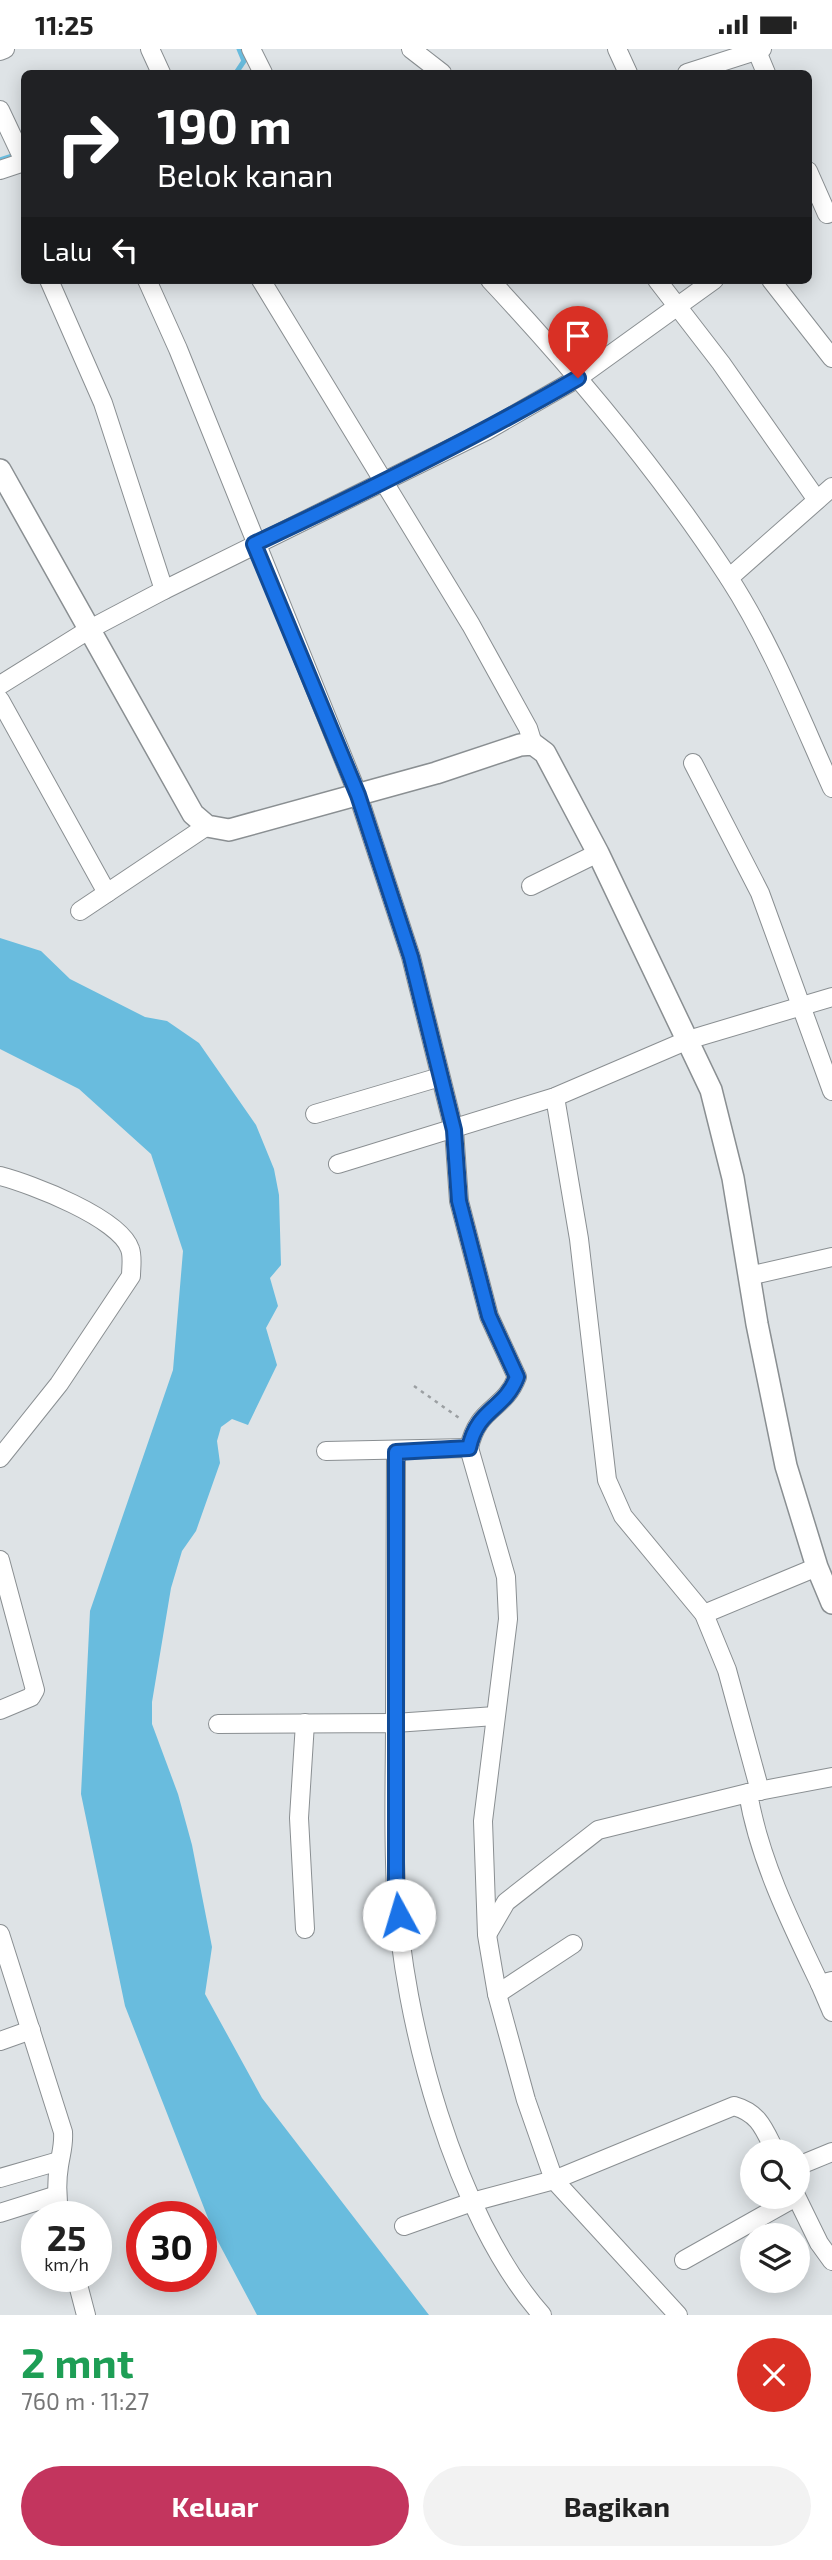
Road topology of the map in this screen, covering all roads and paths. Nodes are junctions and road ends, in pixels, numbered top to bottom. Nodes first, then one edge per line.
1 (5, 49) edge
2 (150, 49) edge
3 (251, 49) edge
4 (411, 49) edge
5 (617, 49) edge
6 (758, 49) edge
7 (0, 51) edge
8 (160, 70) edge
9 (262, 70) edge
10 (438, 70) edge
11 (627, 70) edge
12 (696, 70) edge
13 (765, 70) edge
14 (0, 110) edge
15 (21, 155) edge
16 (21, 158) edge
17 (0, 170) edge
18 (812, 179) edge
19 (829, 213) edge
20 (51, 284) edge
21 (149, 284) edge
22 (263, 284) edge
23 (494, 284) edge
24 (659, 284) edge
25 (709, 284) edge
26 (774, 284) edge
27 (677, 308) junction
28 (832, 358) edge
29 (578, 378) junction
30 (0, 470) edge
31 (386, 482) junction
32 (832, 487) edge
33 (817, 500) junction
34 (254, 544) junction
35 (729, 578) junction
36 (164, 590) junction
37 (90, 629) junction
38 (0, 685) edge
39 (0, 700) edge
40 (533, 744) junction
41 (693, 763) dead end
42 (832, 788) edge
43 (358, 795) junction
44 (207, 826) junction
45 (598, 853) junction
46 (531, 886) dead end
47 (107, 893) junction
48 (80, 911) dead end
49 (832, 997) edge
50 (803, 1005) junction
51 (688, 1040) junction
52 (440, 1077) junction
53 (832, 1091) edge
54 (555, 1097) junction
55 (315, 1115) dead end
56 (454, 1130) junction
57 (338, 1164) dead end
58 (0, 1176) edge
59 (832, 1257) edge
60 (749, 1276) junction
61 (414, 1386) dead end
62 (473, 1428) junction
63 (469, 1448) junction
64 (327, 1451) dead end
65 (396, 1452) junction
66 (0, 1458) edge
67 (0, 1560) edge
68 (817, 1567) junction
69 (832, 1603) edge
70 (704, 1614) junction
71 (0, 1710) edge
72 (495, 1716) junction
73 (305, 1723) junction
74 (395, 1723) junction
75 (218, 1724) dead end
76 (832, 1777) edge
77 (754, 1792) junction
78 (305, 1929) dead end
79 (0, 1934) edge
80 (487, 1934) junction
81 (573, 1944) dead end
82 (826, 1982) edge
83 (497, 1994) junction
84 (832, 2012) edge
85 (31, 2030) junction
86 (0, 2041) edge
87 (769, 2139) edge
88 (832, 2152) edge
89 (59, 2161) junction
90 (810, 2161) edge
91 (0, 2178) edge
92 (554, 2180) junction
93 (57, 2195) junction
94 (58, 2201) edge
95 (472, 2202) junction
96 (775, 2209) edge
97 (802, 2209) edge
98 (0, 2213) edge
99 (404, 2226) dead end
100 (684, 2260) dead end
101 (832, 2261) edge
102 (80, 2292) edge
103 (86, 2315) edge
104 (542, 2315) edge
105 (678, 2315) edge

1 - 7 street
2 - 8 street
3 - 9 street
4 - 10 street
5 - 11 street
6 - 12 street
6 - 13 street
14 - 15 street
16 - 17 street
18 - 19 street
20 - 36 street
21 - 34 street
22 - 31 street
23 - 29 street
24 - 27 street
25 - 27 street
26 - 28 street
27 - 29 street
27 - 33 street
29 - 31 street
29 - 35 street
30 - 37 street
31 - 34 street
31 - 40 street
32 - 33 street
33 - 35 street
34 - 36 street
34 - 43 street
35 - 42 street
36 - 37 street
37 - 38 street
37 - 44 street
39 - 47 street
40 - 43 street
40 - 45 street
41 - 50 street
43 - 44 street
43 - 52 street
44 - 47 street
45 - 46 street
45 - 51 street
47 - 48 street
49 - 50 street
50 - 51 street
50 - 53 street
51 - 54 street
51 - 60 street
52 - 55 street
52 - 56 street
54 - 56 street
54 - 70 street
56 - 57 street
56 - 62 street
58 - 66 street
59 - 60 street
60 - 68 street
61 - 62 path
62 - 63 street
63 - 65 street
63 - 72 street
64 - 65 street
65 - 74 street
67 - 71 street
68 - 69 street
68 - 70 street
70 - 77 street
72 - 74 street
72 - 80 street
73 - 74 street
73 - 75 street
73 - 78 street
74 - 95 street
76 - 77 street
77 - 80 street
77 - 82 street
79 - 85 street
80 - 83 street
81 - 83 street
82 - 84 street
83 - 92 street
85 - 86 street
85 - 89 street
87 - 92 street
88 - 90 street
89 - 91 street
89 - 93 street
92 - 95 street
92 - 105 street
93 - 94 street
93 - 98 street
95 - 99 street
95 - 104 street
96 - 100 street
97 - 101 street
102 - 103 street

